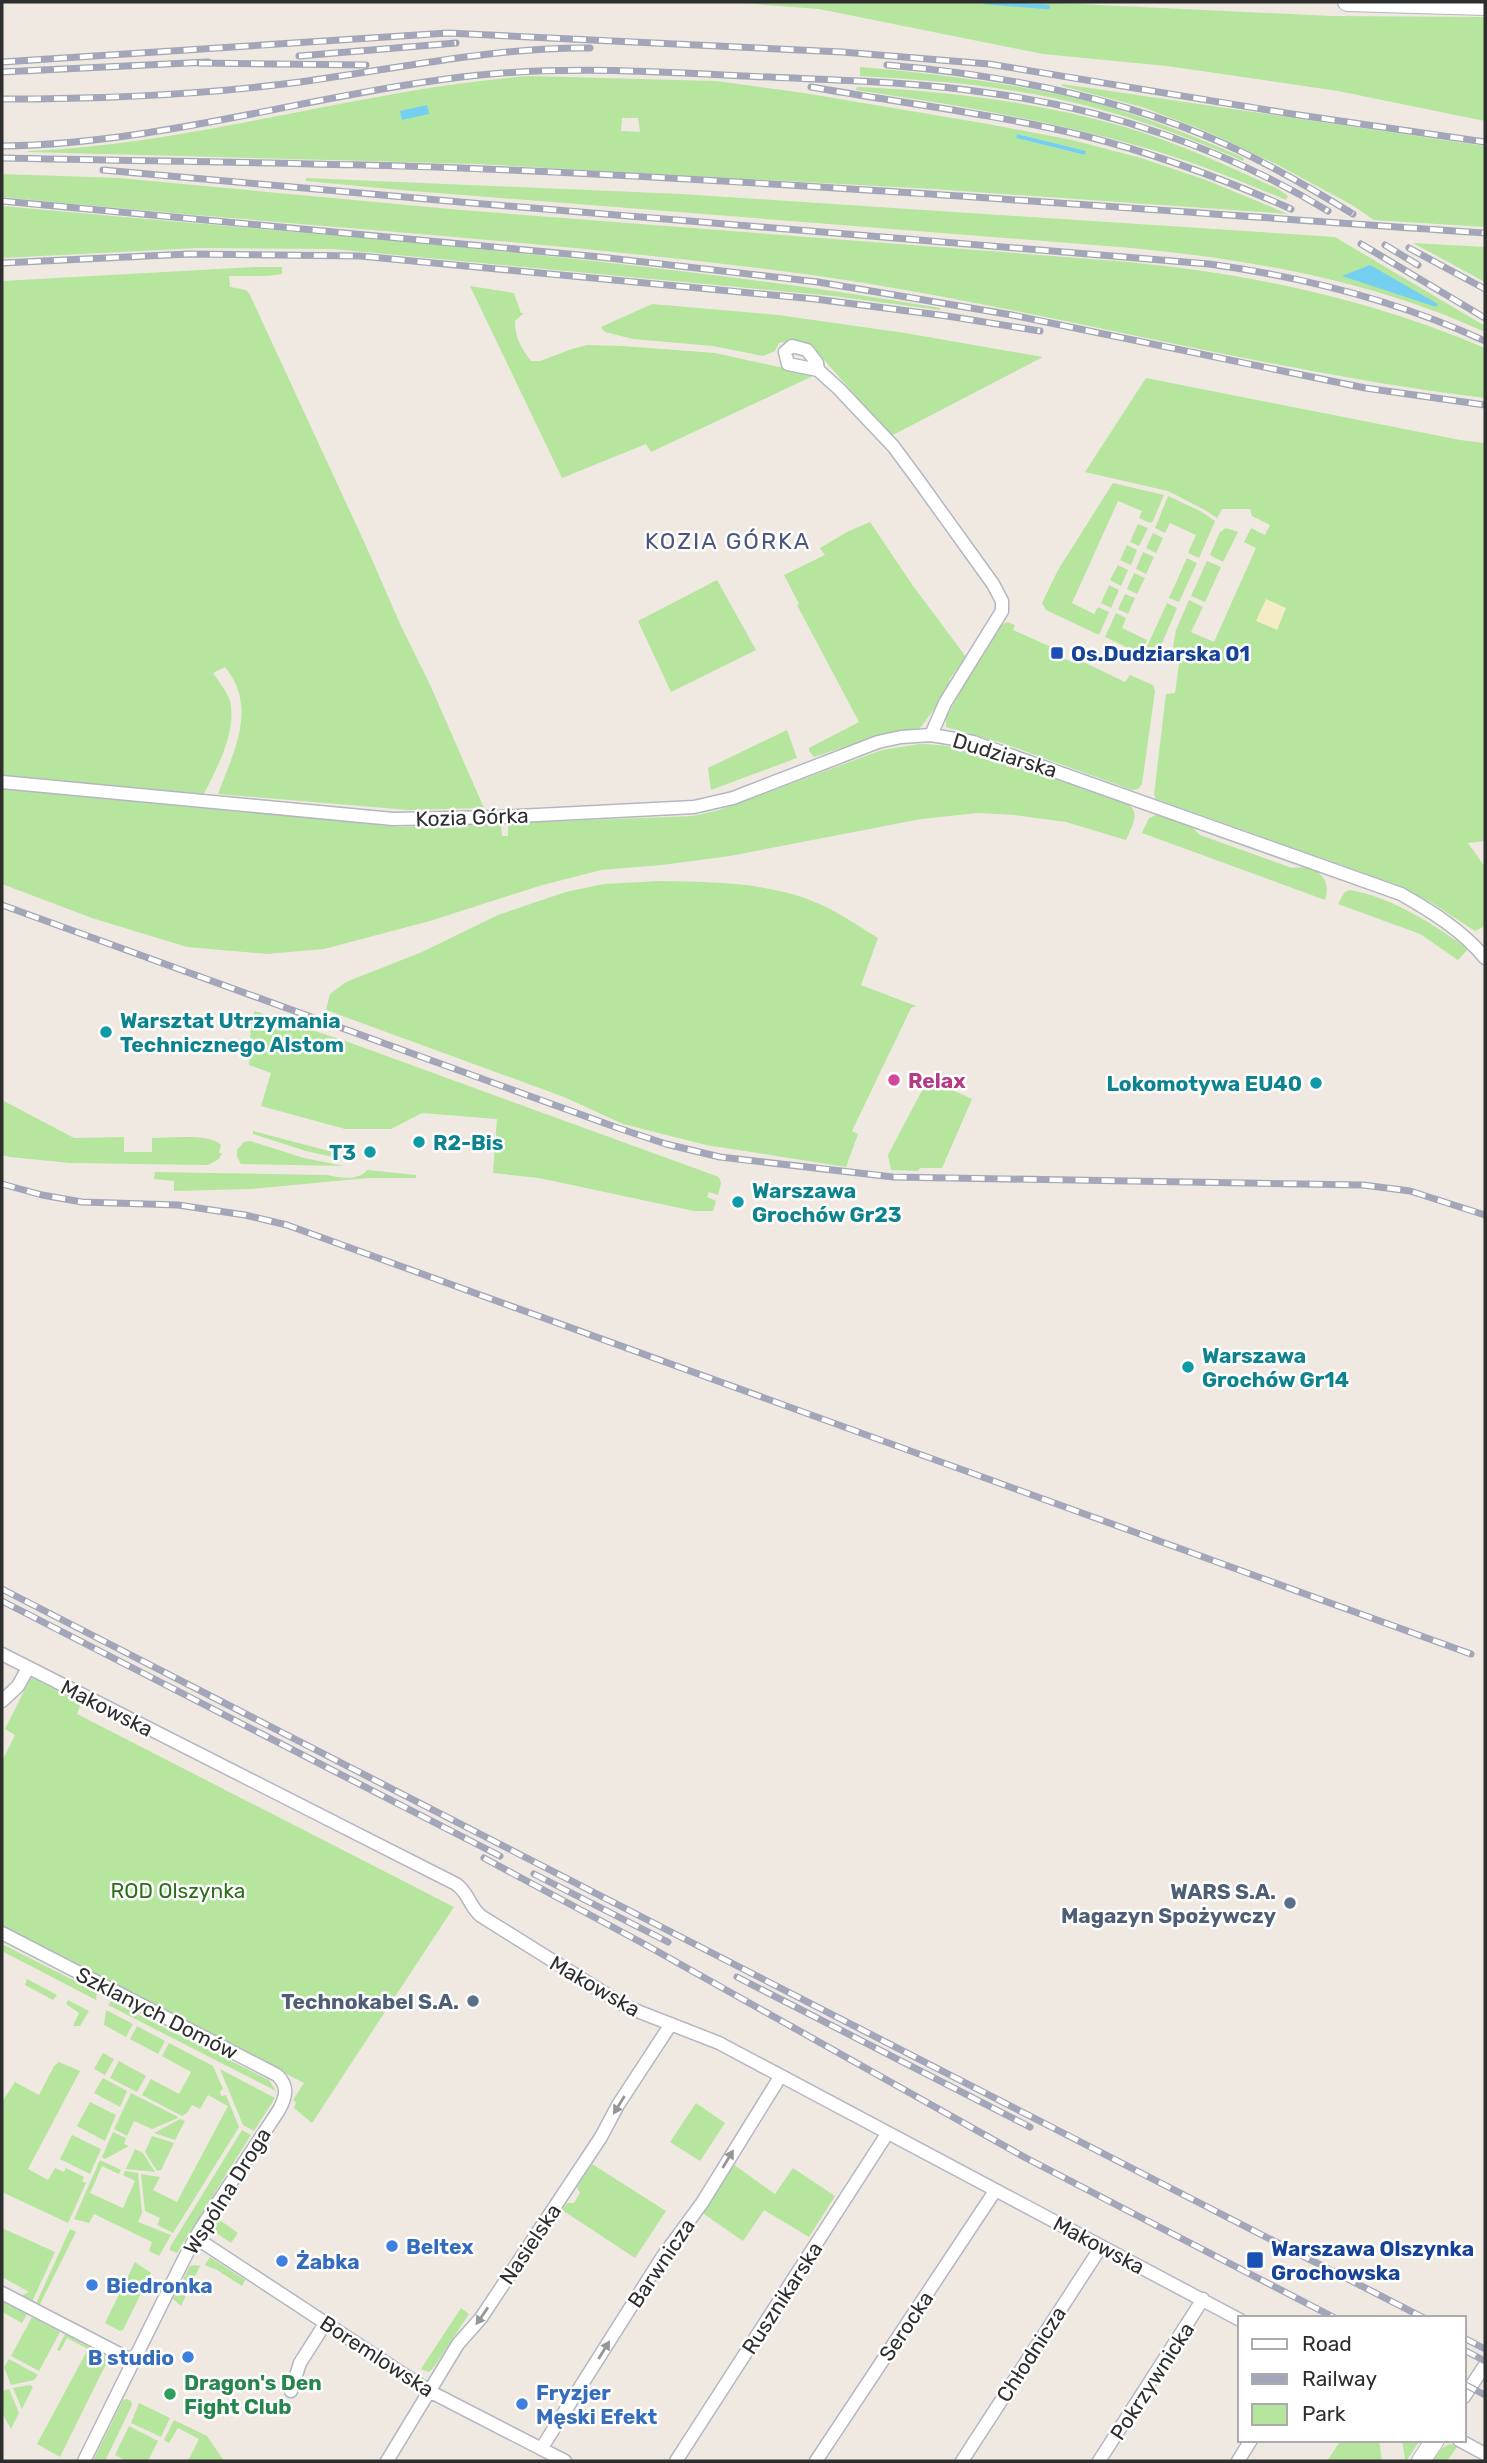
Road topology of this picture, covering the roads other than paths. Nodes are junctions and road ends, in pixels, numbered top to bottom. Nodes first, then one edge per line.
1 (1347, 2) edge
2 (1485, 6) edge
3 (818, 370) dead end
4 (931, 735) junction
5 (2, 782) edge
6 (1485, 958) edge
7 (2, 1654) edge
8 (28, 1668) junction
9 (2, 1701) edge
10 (2, 1933) edge
11 (671, 2024) junction
12 (780, 2077) junction
13 (279, 2110) joint
14 (887, 2134) junction
15 (995, 2191) junction
16 (196, 2238) junction
17 (1101, 2246) junction
18 (2, 2293) edge
19 (1203, 2299) junction
20 (1238, 2319) edge
21 (326, 2322) junction
22 (133, 2361) junction
23 (1485, 2365) edge
24 (291, 2391) dead end
25 (429, 2392) junction
26 (1466, 2394) edge
27 (1250, 2442) edge
28 (1434, 2442) edge
29 (1463, 2442) edge
30 (541, 2449) junction
31 (1485, 2454) edge
32 (83, 2461) edge
33 (387, 2461) edge
34 (565, 2461) edge
35 (677, 2461) edge
36 (816, 2461) edge
37 (961, 2461) edge
38 (1099, 2461) edge
39 (1238, 2461) edge
40 (1421, 2461) edge

1 - 2 main road
3 - 4 street, Dudziarska
4 - 5 street, Kozia Górka
4 - 6 street, Dudziarska
7 - 8 street, Makowska
8 - 9 street
8 - 11 street, Makowska
10 - 13 street, Szklanych Domów
11 - 12 street, Makowska
11 -> 25 street, Nasielska
12 - 14 street, Makowska
30 -> 12 street, Barwnicza
13 - 16 street, Wspólna Droga
14 - 15 street, Makowska
14 - 35 street, Rusznikarska
15 - 17 street, Makowska
15 - 36 street, Serocka
16 - 21 street, Boremlowska
16 - 22 street, Wspólna Droga
17 - 19 street, Makowska
17 - 37 street, Chłodnicza
18 - 22 street
19 - 20 street, Makowska
19 - 38 street, Pokrzywnicka
21 - 24 street
21 - 25 street, Boremlowska
22 - 32 street, Wspólna Droga
23 - 26 street
25 - 30 street, Boremlowska
25 - 33 street, Nasielska
27 - 39 street
28 - 40 main road
29 - 31 street
30 - 34 street, Boremlowska

